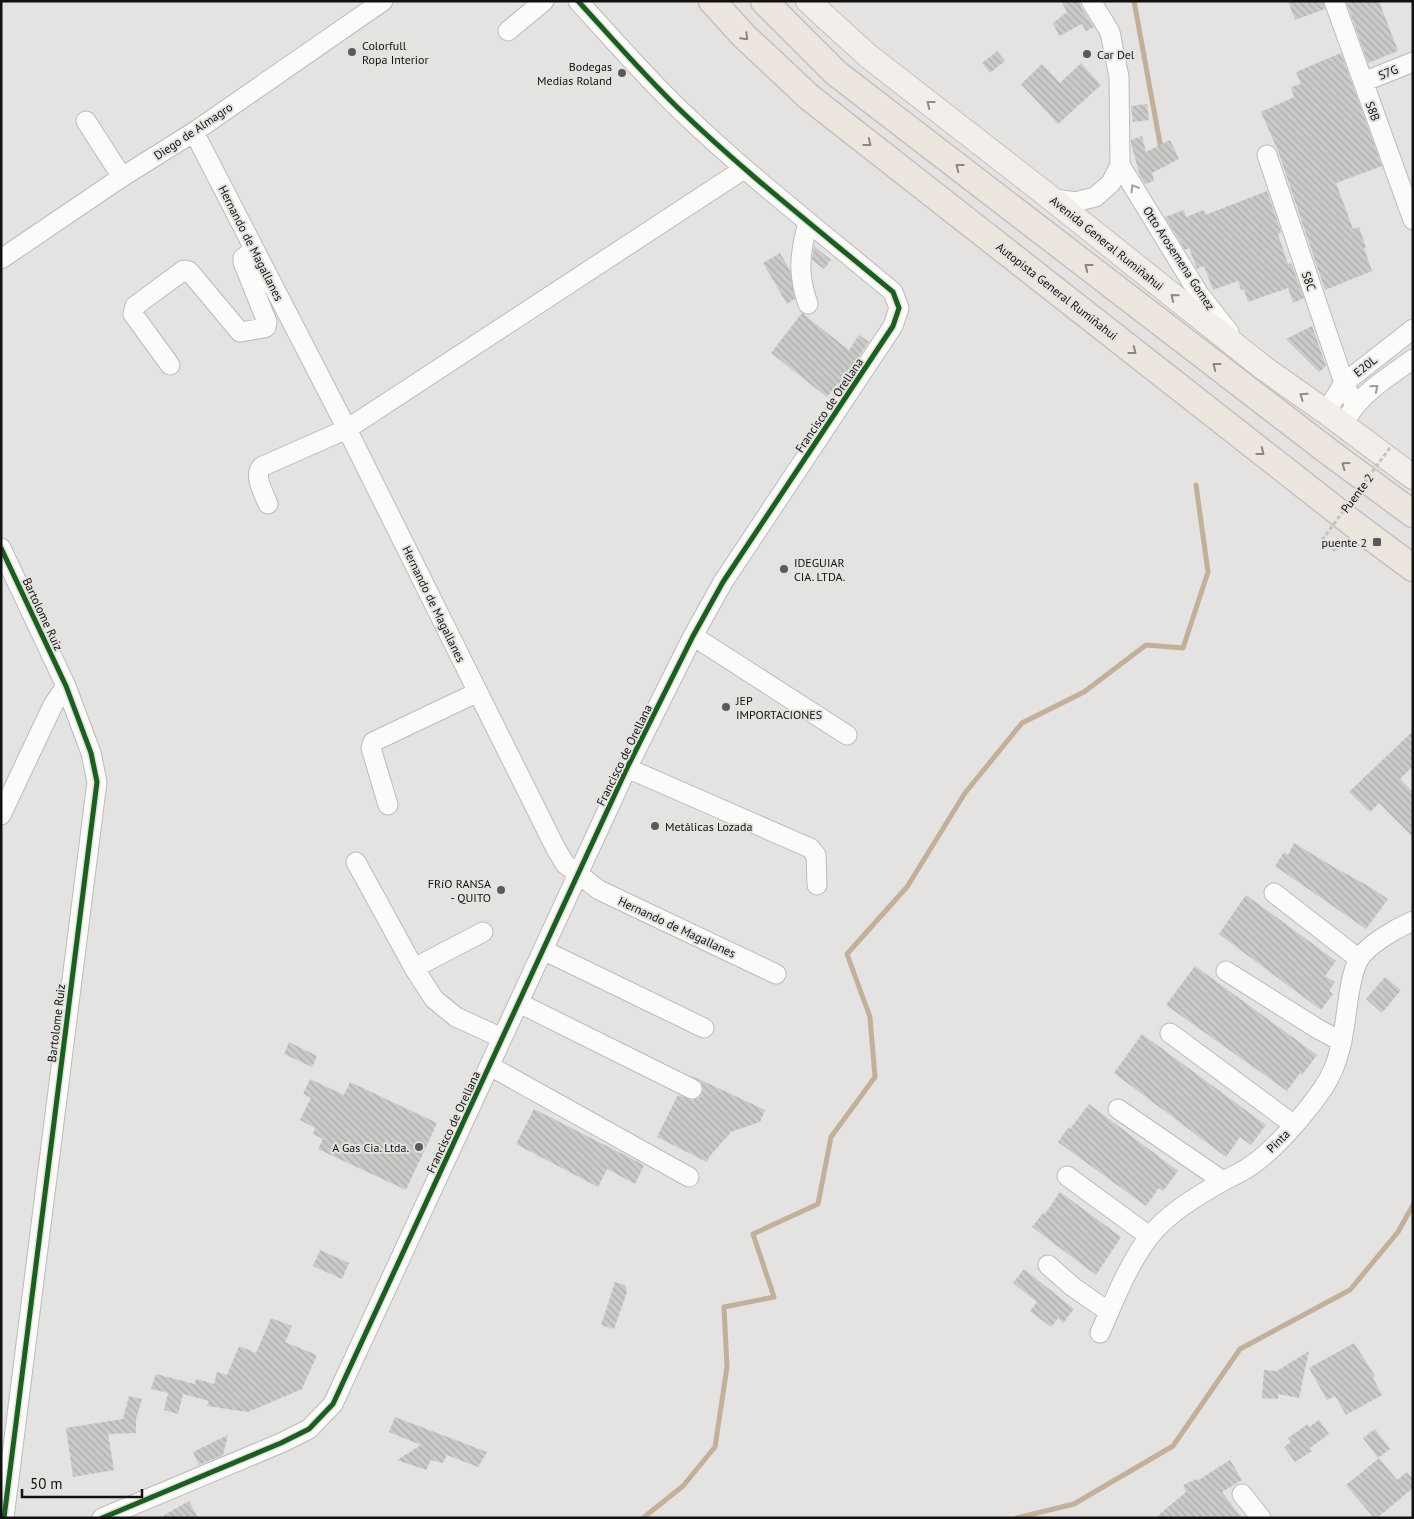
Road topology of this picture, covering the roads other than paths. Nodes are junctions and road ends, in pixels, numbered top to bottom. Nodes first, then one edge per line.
1 (383, 1) edge
2 (544, 1) edge
3 (578, 1) edge
4 (712, 1) edge
5 (764, 1) edge
6 (808, 1) edge
7 (1091, 1) edge
8 (1334, 1) edge
9 (508, 31) dead end
10 (1413, 62) edge
11 (1363, 82) junction
12 (86, 121) dead end
13 (194, 132) junction
14 (1267, 155) dead end
15 (1120, 165) junction
16 (744, 169) junction
17 (122, 177) junction
18 (1038, 188) junction
19 (1413, 220) edge
20 (808, 222) junction
21 (254, 250) junction
22 (1, 259) edge
23 (808, 304) dead end
24 (1413, 329) edge
25 (1413, 358) edge
26 (170, 366) dead end
27 (1265, 369) junction
28 (1344, 382) junction
29 (1341, 414) junction
30 (347, 429) junction
31 (1413, 477) edge
32 (268, 504) dead end
33 (1413, 514) edge
34 (1, 548) edge
35 (1413, 568) edge
36 (693, 636) junction
37 (66, 686) junction
38 (478, 692) junction
39 (848, 735) dead end
40 (627, 768) junction
41 (388, 805) dead end
42 (1, 815) edge
43 (356, 862) dead end
44 (579, 874) junction
45 (817, 885) dead end
46 (1274, 893) dead end
47 (1413, 922) edge
48 (483, 932) dead end
49 (543, 950) junction
50 (1359, 959) junction
51 (414, 968) junction
52 (1226, 970) dead end
53 (776, 974) dead end
54 (519, 1003) junction
55 (704, 1028) dead end
56 (1170, 1033) dead end
57 (502, 1038) junction
58 (1342, 1042) junction
59 (490, 1066) junction
60 (692, 1090) dead end
61 (1118, 1109) dead end
62 (1294, 1125) junction
63 (1066, 1176) dead end
64 (689, 1177) dead end
65 (1223, 1181) junction
66 (1149, 1236) junction
67 (1048, 1265) dead end
68 (1109, 1312) junction
69 (1100, 1333) dead end
70 (1242, 1494) dead end
71 (4, 1518) edge
72 (102, 1518) edge
73 (1261, 1518) edge

1 - 13 street, Diego de Almagro
2 - 9 street
3 - 16 street, Francisco de Orellana
4 -> 35 highway, Autopista General Rumiñahui
33 -> 5 highway
18 -> 6 main road, Avenida General Rumiñahui
7 - 15 street
8 - 11 street, S8B
10 - 11 street, S7G
11 - 19 street, S8B
12 - 17 street
13 - 17 street, Diego de Almagro
13 - 21 street, Hernando de Magallanes
14 - 28 street, S8C
15 - 18 street
27 -> 15 street, Otto Arosemena Gomez
16 - 20 street, Francisco de Orellana
16 - 30 street
17 - 22 street, Diego de Almagro
27 -> 18 main road, Avenida General Rumiñahui
20 - 23 street
20 - 36 street, Francisco de Orellana
21 - 26 street
21 - 30 street, Hernando de Magallanes
24 - 28 street, E20L
29 -> 25 street, E20L
29 -> 27 main road, Avenida General Rumiñahui
28 - 29 street, E20L
28 - 29 street, S8C
29 - 31 main road, Avenida General Rumiñahui
30 - 32 street
30 - 38 street, Hernando de Magallanes
34 - 37 street, Bartolome Ruiz
36 - 39 street
36 - 40 street, Francisco de Orellana
37 - 42 street
37 - 71 street, Bartolome Ruiz
38 - 41 street
38 - 44 street, Hernando de Magallanes
40 - 44 street, Francisco de Orellana
40 - 45 street
43 - 51 street
44 - 49 street, Francisco de Orellana
44 - 53 street, Hernando de Magallanes
46 - 50 street
47 - 50 street, Pinta
48 - 51 street
49 - 54 street, Francisco de Orellana
49 - 55 street
50 - 58 street, Pinta
51 - 57 street
52 - 58 street
54 - 57 street, Francisco de Orellana
54 - 60 street
56 - 62 street
57 - 59 street, Francisco de Orellana
58 - 62 street, Pinta
59 - 64 street
59 - 72 street, Francisco de Orellana
61 - 65 street
62 - 65 street, Pinta
63 - 66 street
65 - 66 street, Pinta
66 - 68 street, Pinta
67 - 68 street
68 - 69 street, Pinta
70 - 73 street

